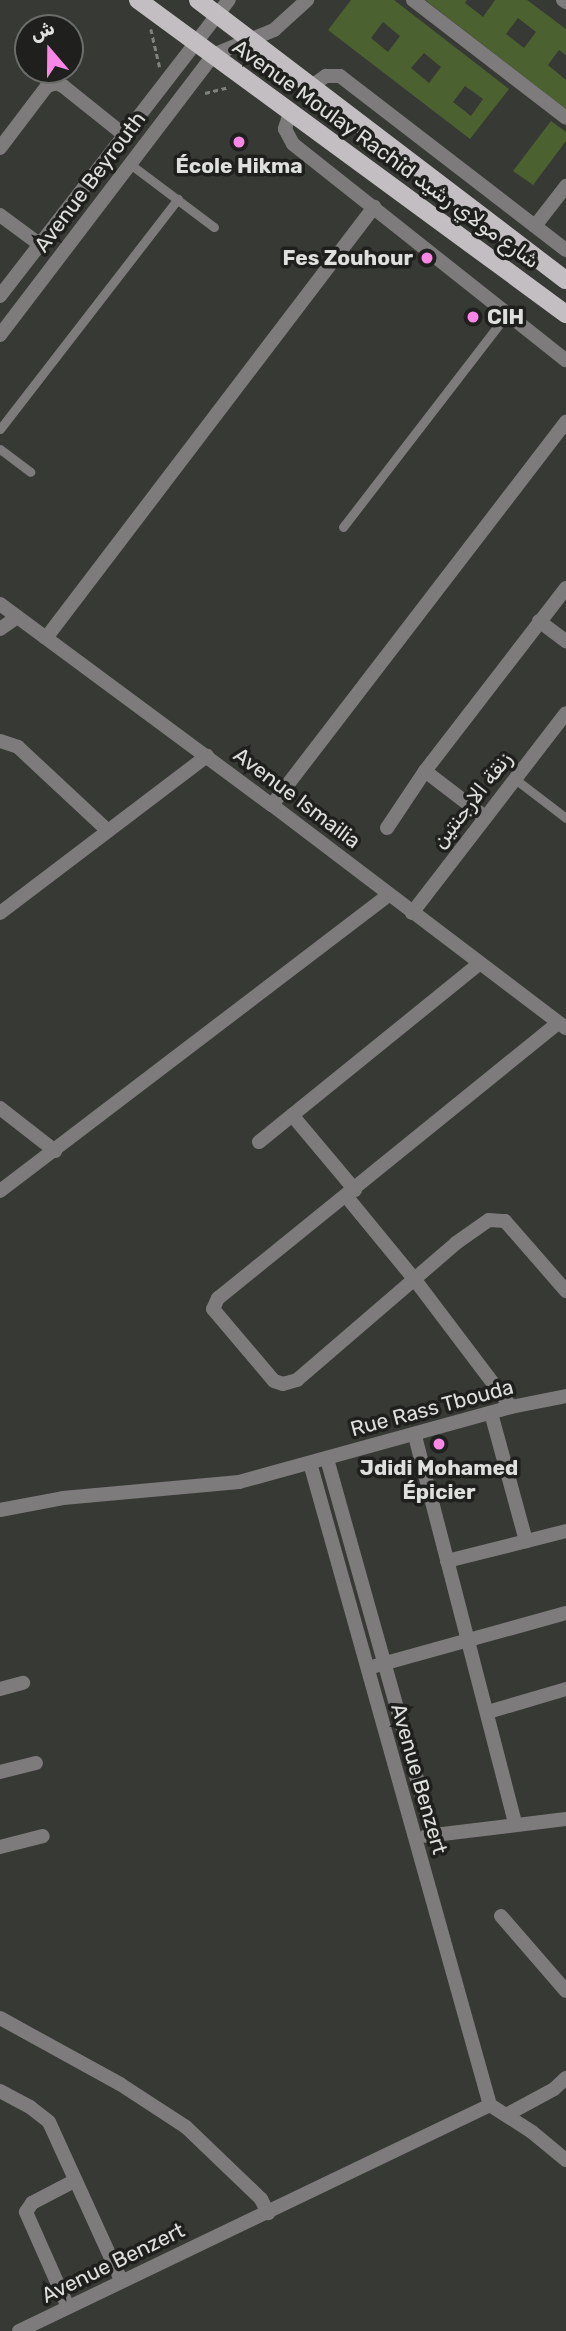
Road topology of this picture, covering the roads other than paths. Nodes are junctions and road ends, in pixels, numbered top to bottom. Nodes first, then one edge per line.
1 (138, 0) edge
2 (198, 0) edge
3 (229, 0) edge
4 (307, 0) edge
5 (413, 0) edge
6 (217, 15) junction
7 (249, 38) junction
8 (195, 41) junction
9 (213, 55) junction
10 (313, 85) junction
11 (291, 110) junction
12 (566, 118) edge
13 (123, 134) junction
14 (0, 148) edge
15 (130, 164) junction
16 (566, 186) edge
17 (177, 200) junction
18 (374, 207) junction
19 (0, 215) edge
20 (535, 226) junction
21 (214, 227) dead end
22 (39, 244) junction
23 (566, 250) edge
24 (566, 280) edge
25 (0, 296) edge
26 (508, 313) junction
27 (566, 314) edge
28 (0, 335) edge
29 (566, 360) edge
30 (566, 422) edge
31 (0, 429) edge
32 (0, 449) edge
33 (30, 472) dead end
34 (343, 527) dead end
35 (566, 588) edge
36 (0, 604) edge
37 (17, 617) junction
38 (540, 621) junction
39 (0, 629) edge
40 (46, 638) junction
41 (566, 641) edge
42 (566, 713) edge
43 (0, 741) edge
44 (207, 756) junction
45 (425, 771) junction
46 (515, 779) junction
47 (272, 805) junction
48 (485, 817) junction
49 (566, 818) edge
50 (387, 828) dead end
51 (108, 831) junction
52 (389, 895) junction
53 (0, 913) edge
54 (412, 913) junction
55 (480, 963) junction
56 (562, 1026) edge
57 (0, 1108) edge
58 (292, 1115) junction
59 (259, 1142) dead end
60 (55, 1151) junction
61 (0, 1191) edge
62 (351, 1193) junction
63 (415, 1280) junction
64 (566, 1291) edge
65 (566, 1396) edge
66 (511, 1407) junction
67 (491, 1413) junction
68 (415, 1436) junction
69 (327, 1459) junction
70 (310, 1463) junction
71 (0, 1510) edge
72 (566, 1531) edge
73 (526, 1541) junction
74 (447, 1561) junction
75 (566, 1613) edge
76 (468, 1642) junction
77 (383, 1664) junction
78 (367, 1669) junction
79 (23, 1683) dead end
80 (0, 1689) edge
81 (566, 1689) edge
82 (488, 1712) junction
83 (36, 1763) dead end
84 (0, 1772) edge
85 (566, 1819) edge
86 (515, 1825) junction
87 (43, 1836) dead end
88 (433, 1836) junction
89 (414, 1838) junction
90 (0, 1847) edge
91 (501, 1916) dead end
92 (566, 1991) edge
93 (0, 2018) edge
94 (566, 2078) edge
95 (0, 2091) edge
96 (490, 2105) junction
97 (506, 2115) junction
98 (566, 2160) edge
99 (74, 2181) junction
100 (268, 2213) junction
101 (121, 2280) junction
102 (68, 2307) junction
103 (19, 2331) edge

1 - 8 main road, Avenue Moulay Rachid شارع مولاي رشيد
2 - 6 main road, Avenue Moulay Rachid شارع مولاي رشيد
3 - 6 street, Avenue Beyrouth
4 - 7 street
5 - 12 street
6 - 7 main road, Avenue Moulay Rachid شارع مولاي رشيد
6 - 8 street, Avenue Beyrouth
7 - 9 street
7 - 10 main road, Avenue Moulay Rachid شارع مولاي رشيد
8 - 9 main road, Avenue Moulay Rachid شارع مولاي رشيد
8 - 13 street, Avenue Beyrouth
9 - 11 main road, Avenue Moulay Rachid شارع مولاي رشيد
9 - 15 street, Avenue Beyrouth
10 - 20 street
10 - 24 main road, Avenue Moulay Rachid شارع مولاي رشيد
11 - 18 street
11 - 27 main road, Avenue Moulay Rachid شارع مولاي رشيد
13 - 14 street
13 - 22 street, Avenue Beyrouth
15 - 17 lane
15 - 28 street, Avenue Beyrouth
16 - 20 street
17 - 21 lane
17 - 31 lane
18 - 26 street
18 - 40 street
19 - 22 street
20 - 23 street
22 - 25 street, Avenue Beyrouth
26 - 29 street
26 - 34 lane
30 - 47 street
32 - 33 lane
35 - 38 street
36 - 37 street, Avenue Ismailia
37 - 39 street
37 - 40 street, Avenue Ismailia
38 - 41 street
38 - 45 street
40 - 44 street, Avenue Ismailia
42 - 46 street, زنقة الارجنتين
43 - 51 street
44 - 47 street, Avenue Ismailia
44 - 51 street
45 - 48 street
45 - 50 street
46 - 48 street, زنقة الارجنتين
46 - 49 lane
47 - 52 street, Avenue Ismailia
48 - 54 street, زنقة الارجنتين
51 - 53 street
52 - 54 street, Avenue Ismailia
52 - 60 street
54 - 55 street, Avenue Ismailia
55 - 56 street, Avenue Ismailia
55 - 58 street
56 - 62 street
57 - 60 street
58 - 59 street
58 - 62 street
60 - 61 street
62 - 63 street
62 - 63 street
63 - 64 street
63 - 66 street
65 - 66 street, Rue Rass Tbouda
66 - 67 street, Rue Rass Tbouda
67 - 68 street, Rue Rass Tbouda
67 - 73 street
68 - 69 street, Rue Rass Tbouda
68 - 74 street
69 - 70 street, Rue Rass Tbouda
69 - 77 street, Avenue Benzert
70 - 71 street, Rue Rass Tbouda
70 - 78 street, Avenue Benzert
72 - 73 street
73 - 74 street
74 - 76 street
75 - 76 street
76 - 77 street
76 - 82 street
77 - 78 street
77 - 88 street, Avenue Benzert
78 - 89 street, Avenue Benzert
79 - 80 street
81 - 82 street
82 - 86 street
83 - 84 street
85 - 86 street
86 - 88 street
87 - 90 street
88 - 89 street
89 - 96 street, Avenue Benzert
91 - 92 street
93 - 100 street
94 - 97 street
95 - 99 street
96 - 97 street
96 - 100 street, Avenue Benzert
97 - 98 street
99 - 101 street
99 - 102 street
100 - 101 street, Avenue Benzert
101 - 102 street, Avenue Benzert
102 - 103 street, Avenue Benzert

